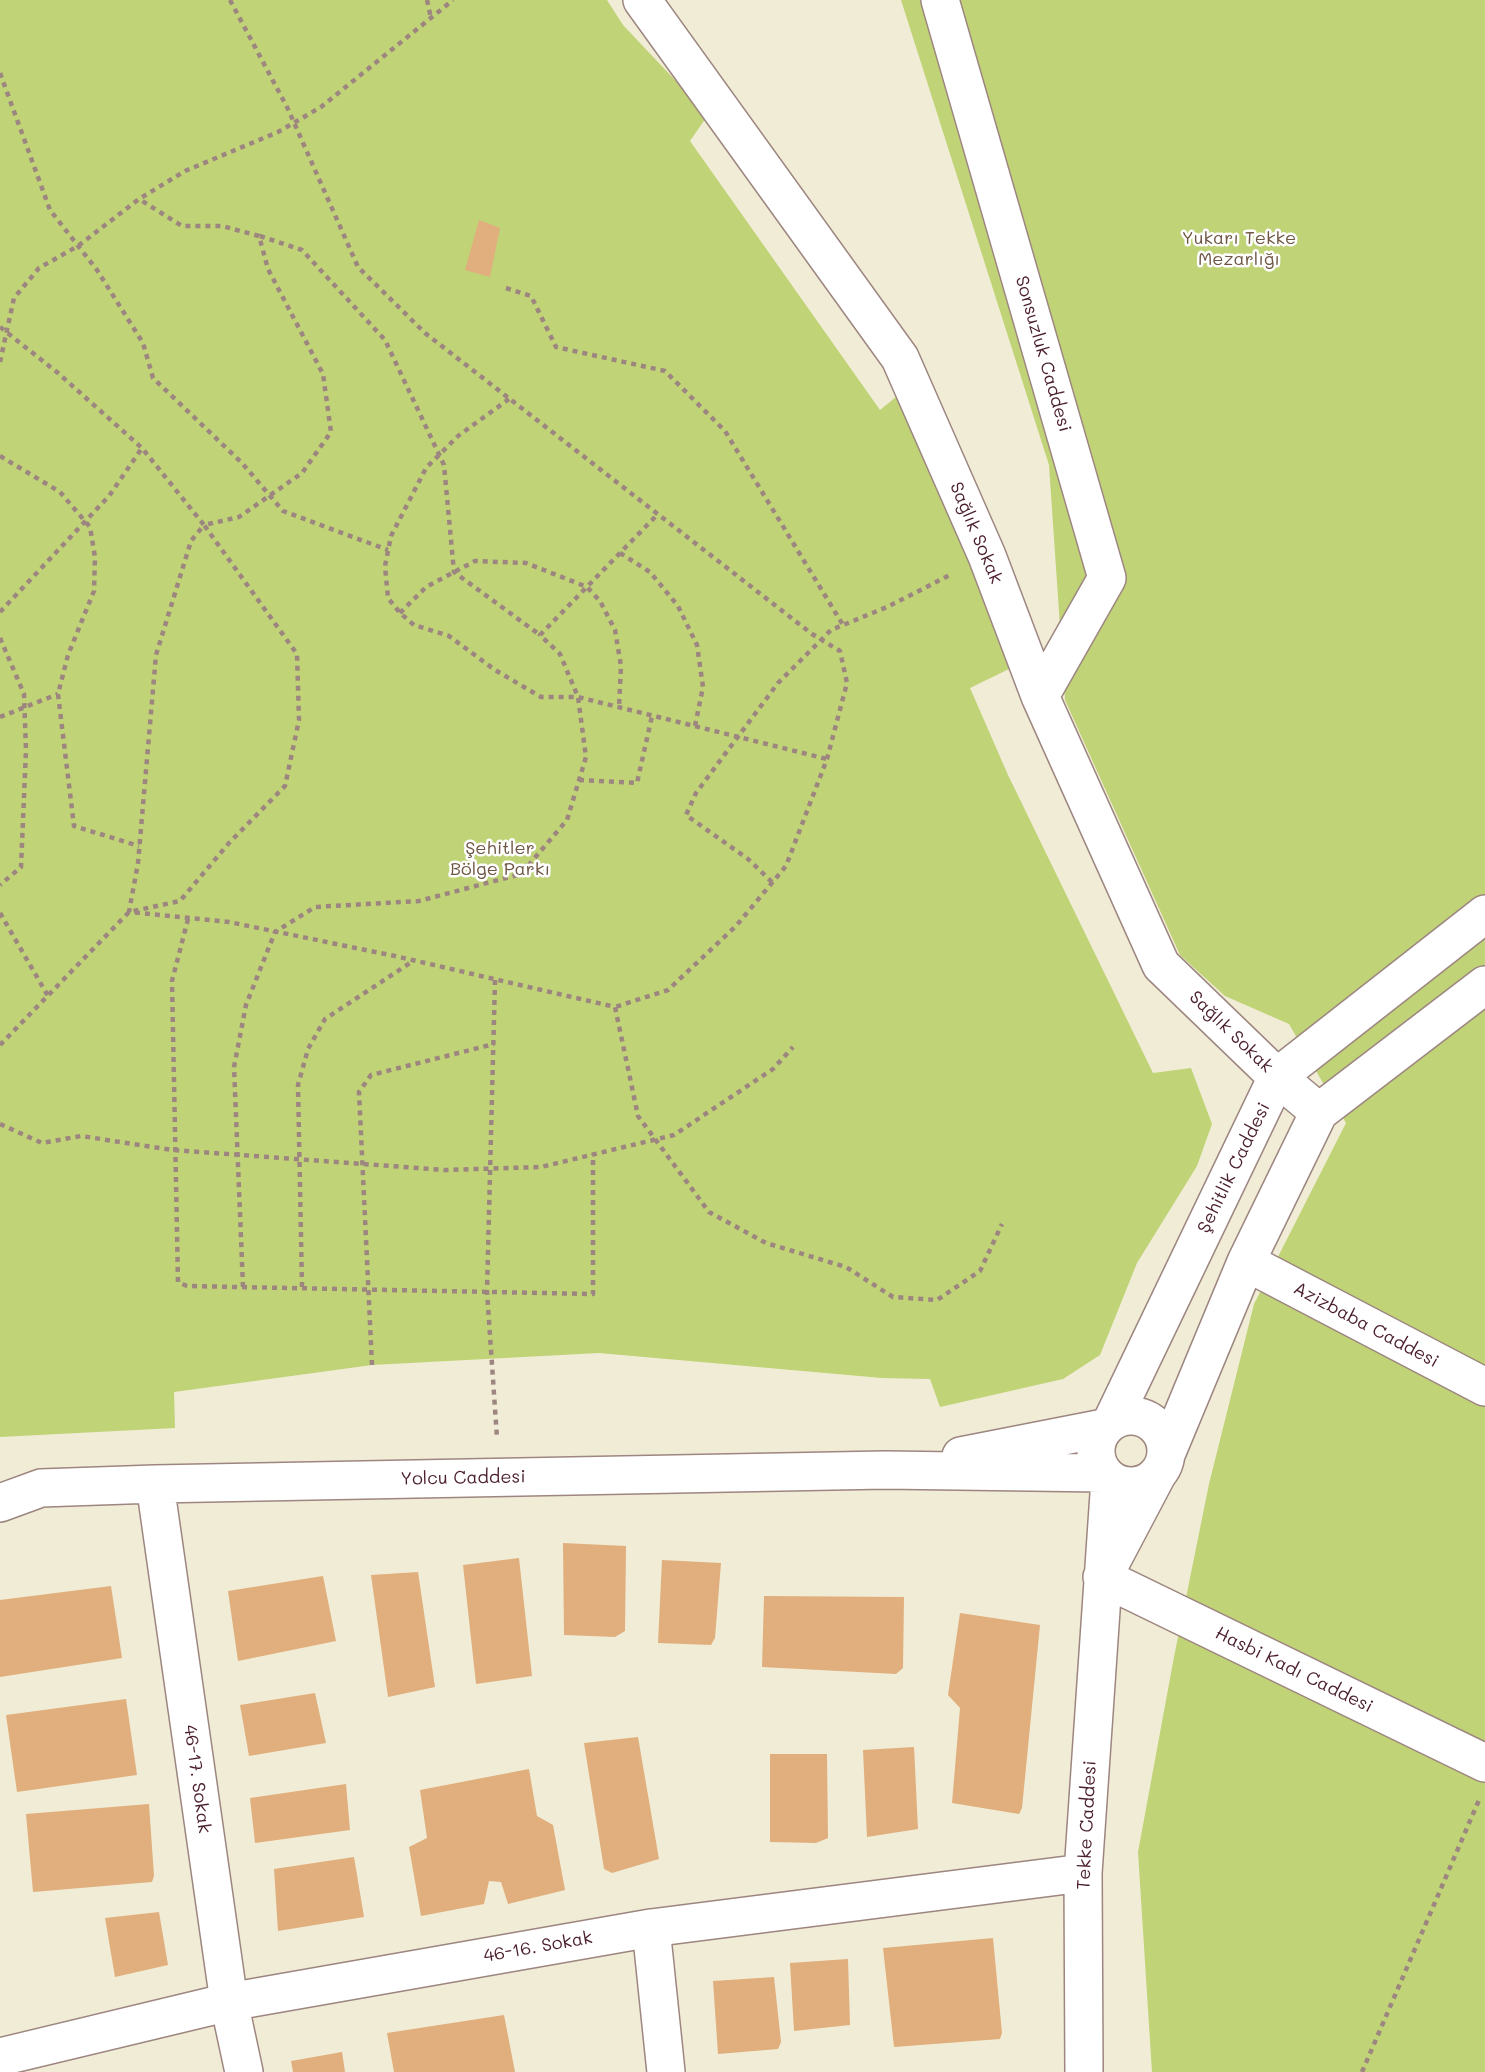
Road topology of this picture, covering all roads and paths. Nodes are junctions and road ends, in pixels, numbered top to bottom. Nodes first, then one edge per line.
1 (230, 0) edge
2 (427, 0) edge
3 (453, 0) edge
4 (642, 0) edge
5 (940, 0) edge
6 (432, 18) junction
7 (0, 73) edge
8 (294, 123) junction
9 (139, 199) junction
10 (259, 236) junction
11 (78, 246) junction
12 (506, 288) dead end
13 (0, 327) edge
14 (6, 331) junction
15 (0, 362) edge
16 (509, 399) junction
17 (142, 448) junction
18 (439, 454) junction
19 (0, 456) edge
20 (270, 495) junction
21 (657, 515) junction
22 (86, 522) junction
23 (204, 525) junction
24 (388, 550) junction
25 (620, 554) junction
26 (987, 556) junction
27 (454, 572) junction
28 (587, 587) junction
29 (0, 611) edge
30 (400, 613) junction
31 (843, 626) junction
32 (540, 635) junction
33 (0, 638) edge
34 (821, 640) junction
35 (58, 694) junction
36 (1040, 696) junction
37 (578, 697) junction
38 (619, 707) junction
39 (25, 708) junction
40 (652, 716) junction
41 (0, 717) edge
42 (695, 726) junction
43 (736, 736) junction
44 (827, 759) junction
45 (579, 780) junction
46 (139, 846) junction
47 (772, 882) junction
48 (0, 885) edge
49 (129, 912) junction
50 (0, 913) edge
51 (1485, 914) edge
52 (188, 919) junction
53 (275, 932) junction
54 (413, 960) junction
55 (495, 981) junction
56 (1485, 985) edge
57 (48, 996) junction
58 (614, 1007) junction
59 (494, 1044) junction
60 (0, 1045) edge
61 (793, 1047) dead end
62 (1278, 1077) junction
63 (1319, 1112) junction
64 (0, 1124) edge
65 (655, 1139) junction
66 (173, 1150) junction
67 (593, 1154) junction
68 (238, 1155) junction
69 (299, 1159) junction
70 (362, 1163) junction
71 (490, 1169) junction
72 (1002, 1224) dead end
73 (1246, 1262) junction
74 (243, 1287) junction
75 (302, 1288) junction
76 (367, 1289) junction
77 (486, 1292) junction
78 (372, 1365) dead end
79 (1485, 1387) edge
80 (1108, 1425) junction
81 (1163, 1463) junction
82 (885, 1470) junction
83 (1107, 1476) junction
84 (500, 1478) junction
85 (155, 1485) junction
86 (41, 1488) junction
87 (0, 1490) edge
88 (0, 1503) edge
89 (1102, 1577) junction
90 (1482, 1781) edge
91 (1083, 1873) junction
92 (651, 1927) junction
93 (229, 2002) junction
94 (0, 2057) edge
95 (244, 2072) edge
96 (667, 2072) edge
97 (1084, 2072) edge
98 (1362, 2072) edge

1 - 8 path
2 - 6 path
3 - 6 path
4 - 26 street, Sağlık Sokak
5 - 36 street, Sonsuzluk Caddesi
6 - 8 path
7 - 11 path
8 - 9 path
8 - 16 path
9 - 10 path
9 - 11 path
10 - 18 path
10 - 20 path
11 - 14 path
11 - 20 path
12 - 31 path
13 - 14 path
14 - 15 path
14 - 17 path
16 - 18 path
16 - 21 path
17 - 22 path
17 - 23 path
18 - 24 path
18 - 27 path
19 - 22 path
20 - 23 path
20 - 24 path
21 - 25 path
21 - 34 path
22 - 29 path
22 - 35 path
23 - 46 path
23 - 49 path
24 - 30 path
25 - 28 path
25 - 42 path
26 - 31 path
26 - 36 street, Sağlık Sokak
27 - 28 path
27 - 30 path
27 - 32 path
28 - 32 path
28 - 38 path
30 - 37 path
31 - 34 path
32 - 37 path
33 - 39 path
34 - 43 path
34 - 44 path
35 - 39 path
35 - 46 path
36 - 62 street, Sağlık Sokak
37 - 38 path
37 - 45 path
38 - 40 path
39 - 41 path
39 - 48 path
40 - 42 path
40 - 45 path
42 - 43 path
43 - 44 path
43 - 47 path
44 - 47 path
45 - 53 path
46 - 49 path
47 - 58 path
49 - 52 path
49 - 57 path
50 - 57 path
51 - 62 street, Şehitlik Caddesi
52 - 53 path
52 - 66 path
53 - 54 path
53 - 68 path
54 - 55 path
54 - 69 path
55 - 58 path
55 - 59 path
56 - 63 street
57 - 60 path
58 - 65 path
59 - 70 path
59 - 71 path
61 - 65 path
62 - 63 street, Sağlık Sokak
62 - 80 street, Şehitlik Caddesi
63 - 73 street
64 - 66 path
65 - 67 path
65 - 72 path
66 - 68 path
66 - 74 path
67 - 71 path
67 - 77 path
68 - 69 path
68 - 74 path
69 - 70 path
69 - 75 path
70 - 71 path
70 - 76 path
71 - 77 path
73 - 79 street, Azizbaba Caddesi
73 - 81 street
74 - 75 path
75 - 76 path
76 - 77 path
76 - 78 path
77 - 84 path
80 - 81 street
80 - 82 street, Yolcu Caddesi
80 - 83 street
81 - 83 street
81 - 89 street, Tekke Caddesi
82 - 83 street, Yolcu Caddesi
82 - 84 street, Yolcu Caddesi
83 - 89 street, Tekke Caddesi
84 - 85 street, Yolcu Caddesi
85 - 86 street, Yolcu Caddesi
85 - 93 street, 46-17. Sokak
86 - 87 street, Yolcu Caddesi
86 - 88 street, Yolcu Caddesi
89 - 90 street, Hasbi Kadı Caddesi
89 - 91 street, Tekke Caddesi
90 - 98 path
91 - 92 street, 46-16. Sokak
91 - 97 street, Tekke Caddesi
92 - 93 street, 46-16. Sokak
92 - 96 street
93 - 94 street, 46-16. Sokak
93 - 95 street, 46-17. Sokak

